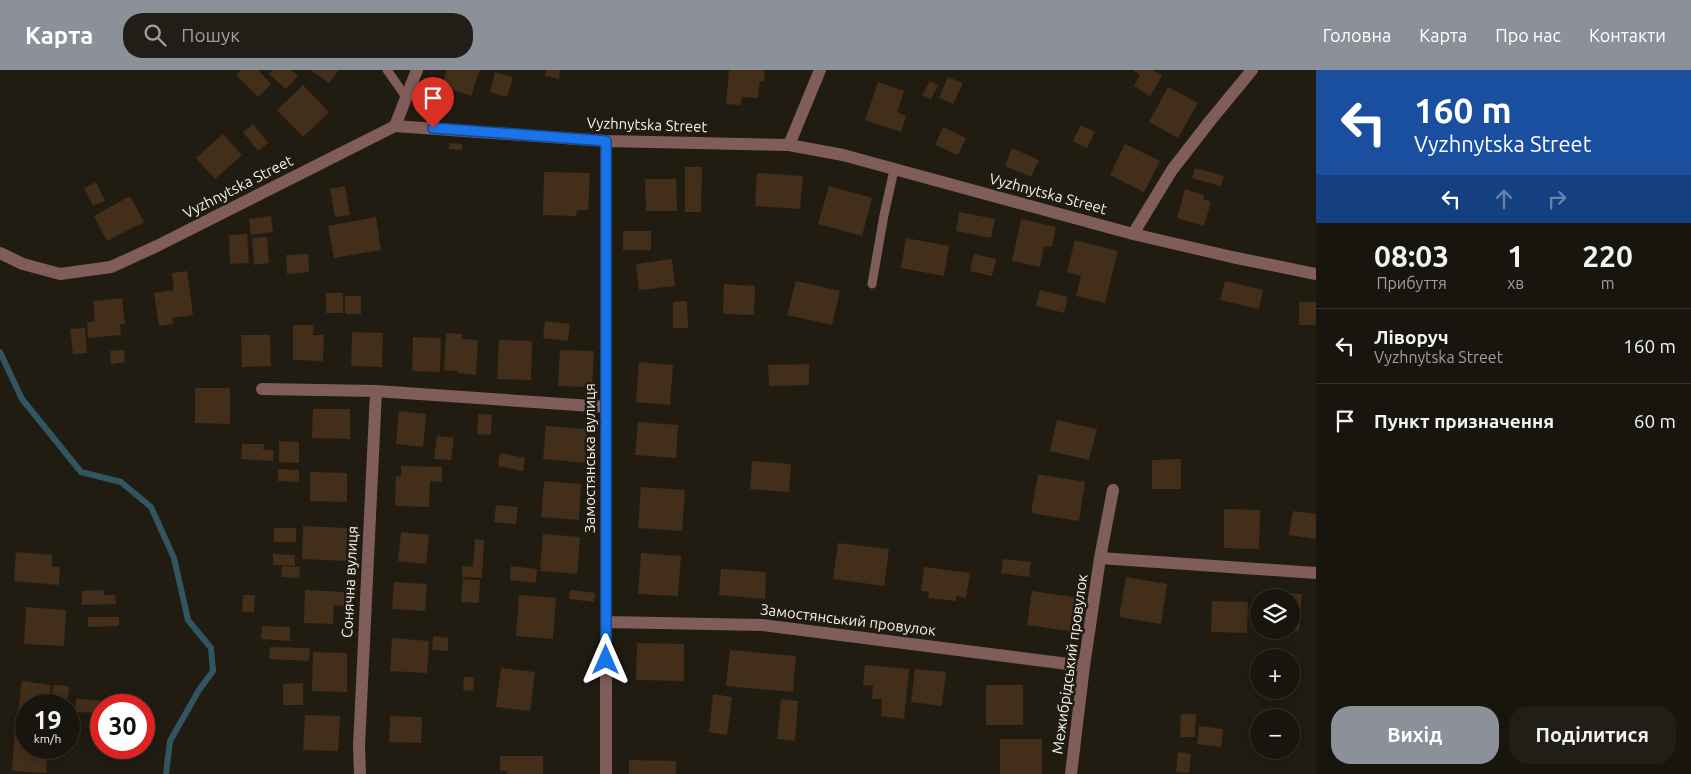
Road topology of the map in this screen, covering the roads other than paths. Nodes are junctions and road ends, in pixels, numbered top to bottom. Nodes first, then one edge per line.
1 (387, 70) edge
2 (417, 70) edge
3 (820, 70) edge
4 (1252, 70) edge
5 (406, 97) junction
6 (394, 126) junction
7 (606, 141) junction
8 (789, 145) junction
9 (894, 170) junction
10 (1133, 234) junction
11 (0, 253) edge
12 (1316, 274) edge
13 (872, 284) dead end
14 (262, 389) dead end
15 (376, 391) junction
16 (606, 407) junction
17 (1113, 490) dead end
18 (1100, 558) junction
19 (1316, 573) edge
20 (606, 622) junction
21 (1084, 666) junction
22 (360, 774) edge
23 (606, 774) edge
24 (1071, 774) edge

1 - 5 lane
2 - 5 street
3 - 8 street
4 - 10 street
5 - 6 street
6 - 7 street, Vyzhnytska Street
6 - 11 street, Vyzhnytska Street
7 - 8 street, Vyzhnytska Street
7 - 16 street, Замостянська вулиця
8 - 9 street, Vyzhnytska Street
9 - 10 street, Vyzhnytska Street
9 - 13 lane
10 - 12 street, Vyzhnytska Street
14 - 15 street
15 - 16 street
15 - 22 street, Сонячна вулиця
16 - 20 street, Замостянська вулиця
17 - 18 street, Межибрідський провулок
18 - 19 street, Межибрідський провулок
18 - 21 street, Межибрідський провулок
20 - 21 street, Замостянський провулок
20 - 23 street, Замостянська вулиця
21 - 24 street, Межибрідський провулок

